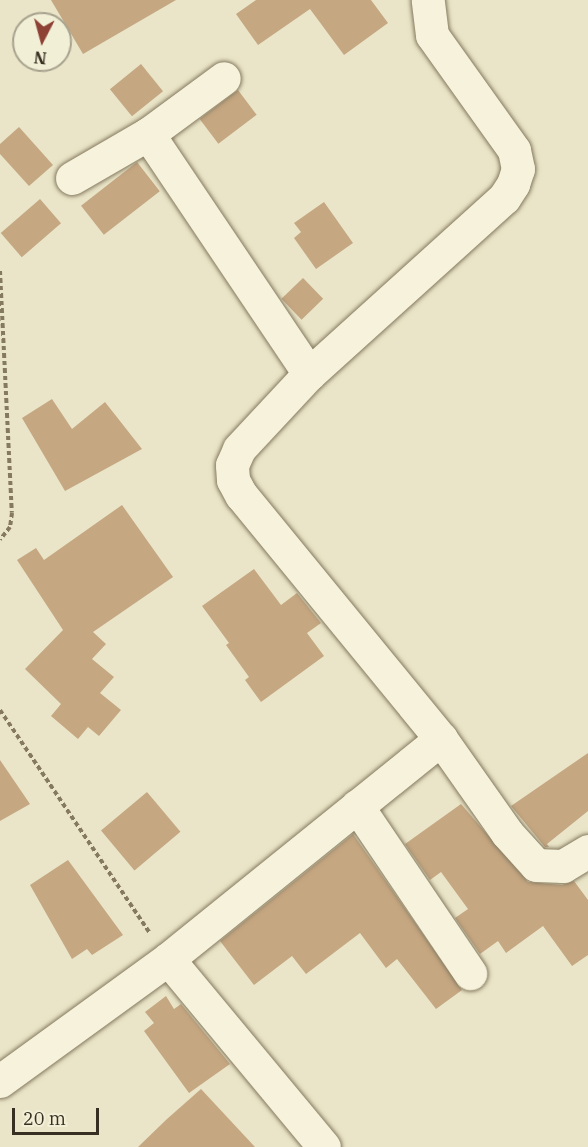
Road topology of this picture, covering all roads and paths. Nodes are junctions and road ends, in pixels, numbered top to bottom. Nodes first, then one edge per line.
1 (428, 0) edge
2 (224, 78) dead end
3 (148, 134) junction
4 (72, 178) dead end
5 (0, 271) edge
6 (309, 374) junction
7 (0, 540) edge
8 (0, 710) edge
9 (441, 739) junction
10 (357, 806) junction
11 (585, 861) edge
12 (168, 959) junction
13 (470, 973) dead end
14 (0, 1081) edge
15 (324, 1147) edge

1 - 6 street
2 - 3 street
3 - 4 street
3 - 6 street
5 - 7 path
6 - 9 street
8 - 12 path
9 - 10 street
9 - 11 street
10 - 12 street
10 - 13 street
12 - 14 street
12 - 15 street

